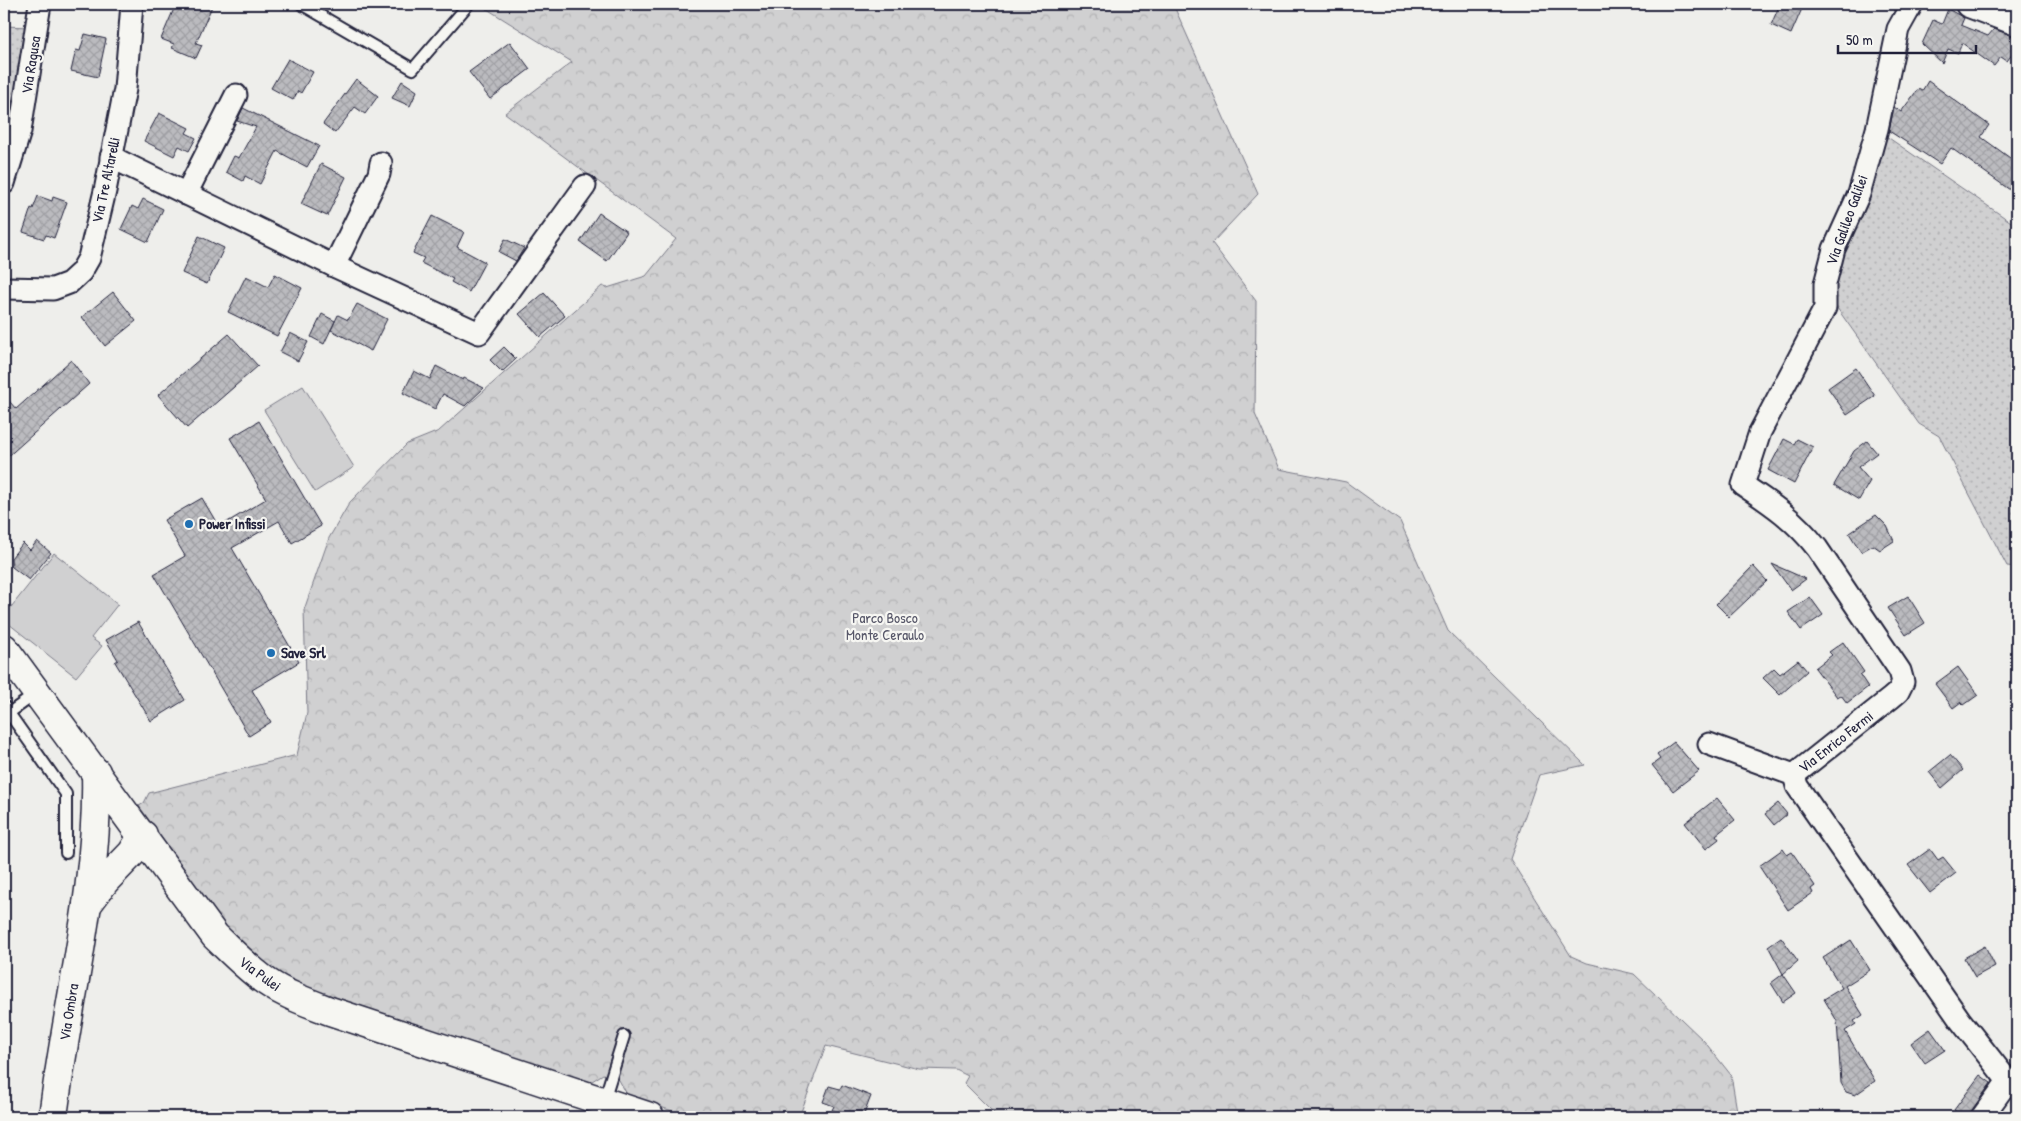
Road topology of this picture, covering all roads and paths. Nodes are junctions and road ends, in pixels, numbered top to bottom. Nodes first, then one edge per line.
1 (40, 4) edge
2 (132, 4) edge
3 (301, 4) edge
4 (1912, 4) edge
5 (1970, 4) edge
6 (468, 5) dead end
7 (2017, 22) edge
8 (236, 94) dead end
9 (111, 157) junction
10 (381, 163) dead end
11 (4, 183) edge
12 (585, 186) dead end
13 (186, 194) junction
14 (334, 266) junction
15 (4, 288) edge
16 (1743, 484) joint
17 (4, 648) edge
18 (37, 693) junction
19 (6, 710) edge
20 (1709, 744) dead end
21 (96, 772) junction
22 (1794, 775) junction
23 (143, 835) junction
24 (66, 853) dead end
25 (104, 869) junction
26 (173, 878) junction
27 (624, 1036) dead end
28 (2012, 1083) edge
29 (604, 1101) junction
30 (53, 1117) edge
31 (650, 1117) edge
32 (1982, 1117) edge

1 - 11 street, Via Ragusa
2 - 9 street, Via Tre Altarelli
3 - 6 lane
4 - 16 street, Via Galileo Galilei
5 - 7 street
8 - 13 street
9 - 13 street
9 - 15 street, Via Tre Altarelli
10 - 14 street
12 - 14 street
13 - 14 street
16 - 22 street, Via Enrico Fermi
17 - 18 main road, Via Pulei
18 - 19 lane
18 - 21 main road, Via Pulei
19 - 24 lane
20 - 22 street
21 - 23 main road, Via Pulei
21 - 25 main road
22 - 28 street, Via Enrico Fermi
23 - 25 main road
23 - 26 main road, Via Pulei
25 - 26 main road
25 - 30 main road, Via Ombra
26 - 29 main road, Via Pulei
27 - 29 lane
28 - 32 street
29 - 31 main road, Via Pulei

